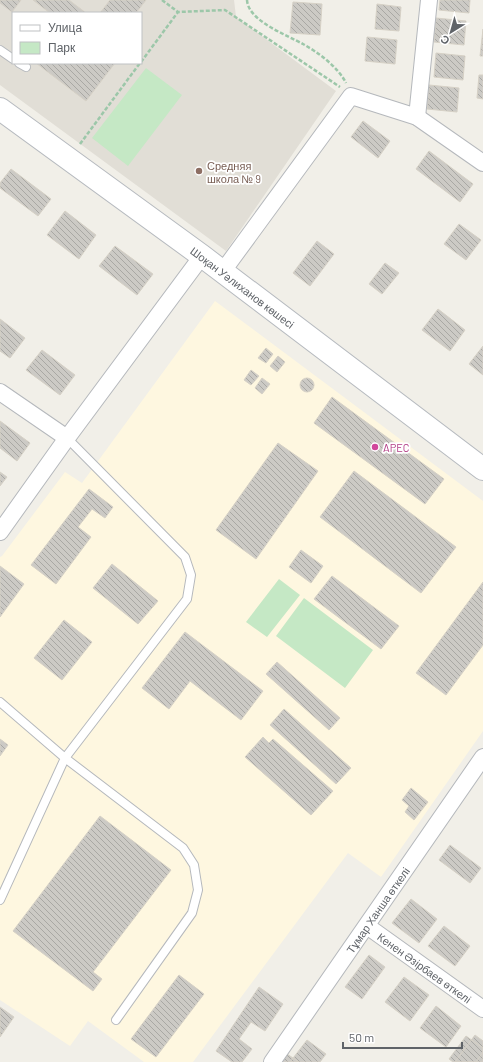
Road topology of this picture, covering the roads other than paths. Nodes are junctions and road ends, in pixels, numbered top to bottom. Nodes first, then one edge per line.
1 (429, 0) edge
2 (0, 50) edge
3 (12, 58) edge
4 (0, 109) edge
5 (417, 117) junction
6 (483, 163) edge
7 (202, 256) junction
8 (223, 271) junction
9 (0, 392) edge
10 (67, 438) junction
11 (483, 469) edge
12 (0, 532) edge
13 (0, 702) edge
14 (483, 757) edge
15 (65, 758) junction
16 (0, 900) edge
17 (366, 926) junction
18 (483, 1009) edge
19 (116, 1020) dead end
20 (272, 1062) edge

1 - 5 street
2 - 3 lane
4 - 7 main road, Шоқан Уәлиханов көшесі
5 - 6 street
5 - 8 street
7 - 8 main road, Шоқан Уәлиханов көшесі
7 - 10 street
8 - 11 main road, Шоқан Уәлиханов көшесі
9 - 10 street
10 - 12 street
10 - 15 lane
13 - 15 lane
14 - 17 street, Тұмар Ханша өткелі
15 - 16 lane
15 - 19 lane
17 - 18 street, Кенен Әзірбаев өткелі
17 - 20 street, Тұмар Ханша өткелі

